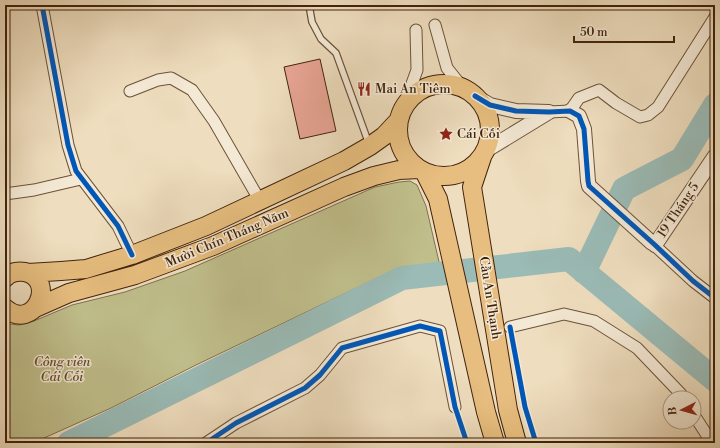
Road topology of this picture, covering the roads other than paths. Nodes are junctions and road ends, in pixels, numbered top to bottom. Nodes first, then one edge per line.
1 (42, 5) edge
2 (309, 5) edge
3 (715, 17) edge
4 (435, 26) dead end
5 (416, 30) dead end
6 (130, 91) dead end
7 (469, 92) junction
8 (570, 111) junction
9 (549, 112) junction
10 (401, 114) junction
11 (370, 146) junction
12 (483, 154) junction
13 (715, 156) edge
14 (422, 171) junction
15 (81, 179) junction
16 (5, 194) edge
17 (260, 200) junction
18 (653, 244) junction
19 (132, 255) junction
20 (28, 273) junction
21 (5, 278) edge
22 (715, 298) edge
23 (35, 308) junction
24 (6, 310) edge
25 (510, 327) dead end
26 (677, 390) edge
27 (455, 407) dead end
28 (702, 427) edge
29 (206, 443) edge
30 (495, 443) edge
31 (517, 443) edge
32 (712, 443) edge

1 - 15 street
2 - 11 lane
3 - 8 street
4 - 7 street
5 - 10 street
6 - 17 street
7 - 9 street
7 - 10 main road
7 - 12 main road
8 - 9 street
8 - 18 street
9 - 12 street
10 - 11 main road, Mười Chín Tháng Năm
10 - 14 main road
11 - 17 main road, Mười Chín Tháng Năm
12 - 14 main road
12 - 31 main road, Cầu An Thạnh
13 - 18 street, 19 Tháng 5
14 - 23 main road, Mười Chín Tháng Năm
14 - 30 main road, Cầu An Thạnh
15 - 16 street
15 - 19 street
17 - 19 main road, Mười Chín Tháng Năm
18 - 22 street
19 - 20 main road, Mười Chín Tháng Năm
20 - 21 main road, Mười Chín Tháng Năm
20 - 23 main road
23 - 24 main road, Mười Chín Tháng Năm
25 - 26 street
27 - 29 street
28 - 32 street

